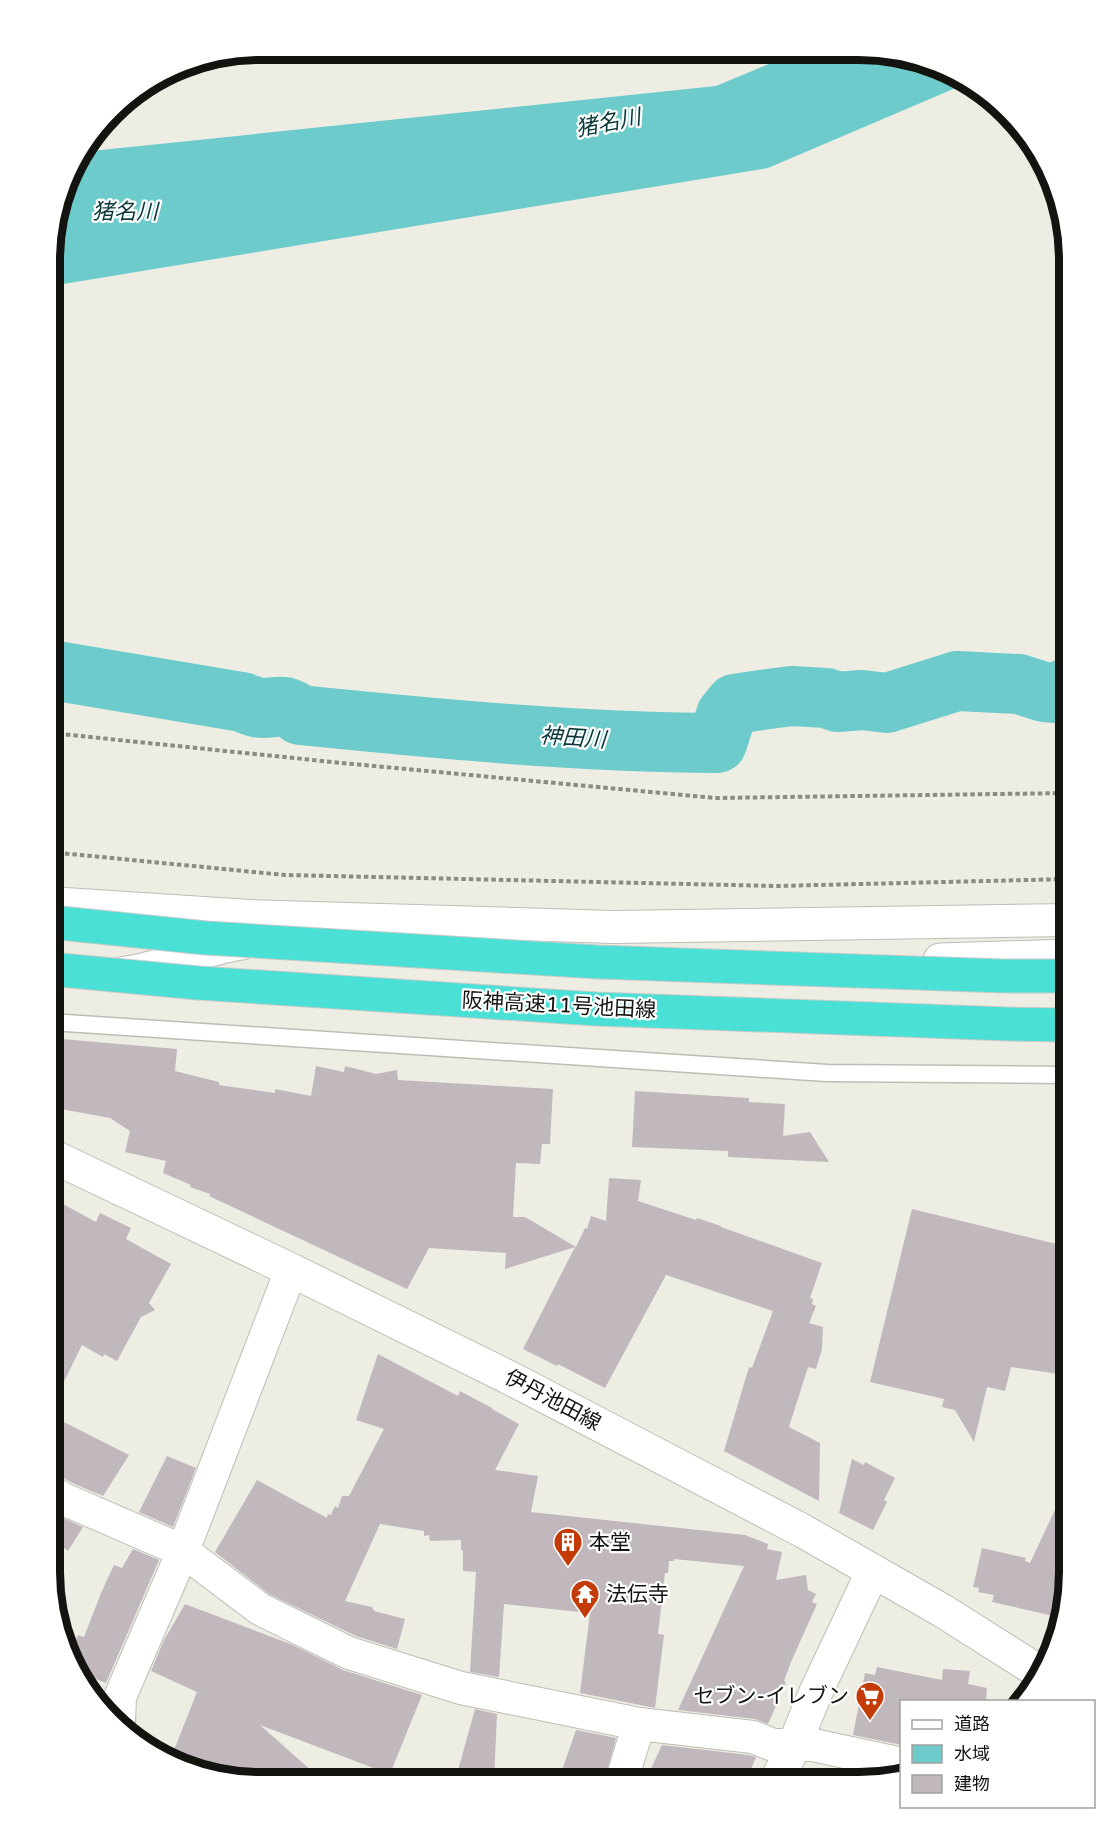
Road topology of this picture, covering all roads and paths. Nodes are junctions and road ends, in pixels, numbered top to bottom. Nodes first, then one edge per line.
1 (60, 734) edge
2 (1059, 793) edge
3 (60, 853) edge
4 (1059, 879) edge
5 (60, 904) edge
6 (1059, 920) edge
7 (60, 923) edge
8 (1059, 956) edge
9 (60, 970) edge
10 (60, 975) edge
11 (1059, 976) edge
12 (60, 1023) edge
13 (1059, 1025) edge
14 (1059, 1075) edge
15 (60, 1160) edge
16 (291, 1270) junction
17 (60, 1497) edge
18 (183, 1551) junction
19 (873, 1571) junction
20 (1034, 1668) edge
21 (111, 1703) edge
22 (639, 1724) junction
23 (794, 1746) junction
24 (900, 1764) edge
25 (624, 1772) edge
26 (782, 1772) edge

1 - 2 path
3 - 4 path
5 - 6 street
7 - 11 highway, bridge
8 - 10 street
9 - 13 highway, 阪神高速11号池田線, bridge
12 - 14 lane
15 - 16 street, 伊丹池田線
16 - 18 street
16 - 19 street, 伊丹池田線
17 - 18 street
18 - 21 street
18 - 22 street
19 - 20 street, 伊丹池田線
19 - 23 street
22 - 23 street
22 - 25 street
23 - 24 street
23 - 26 street

